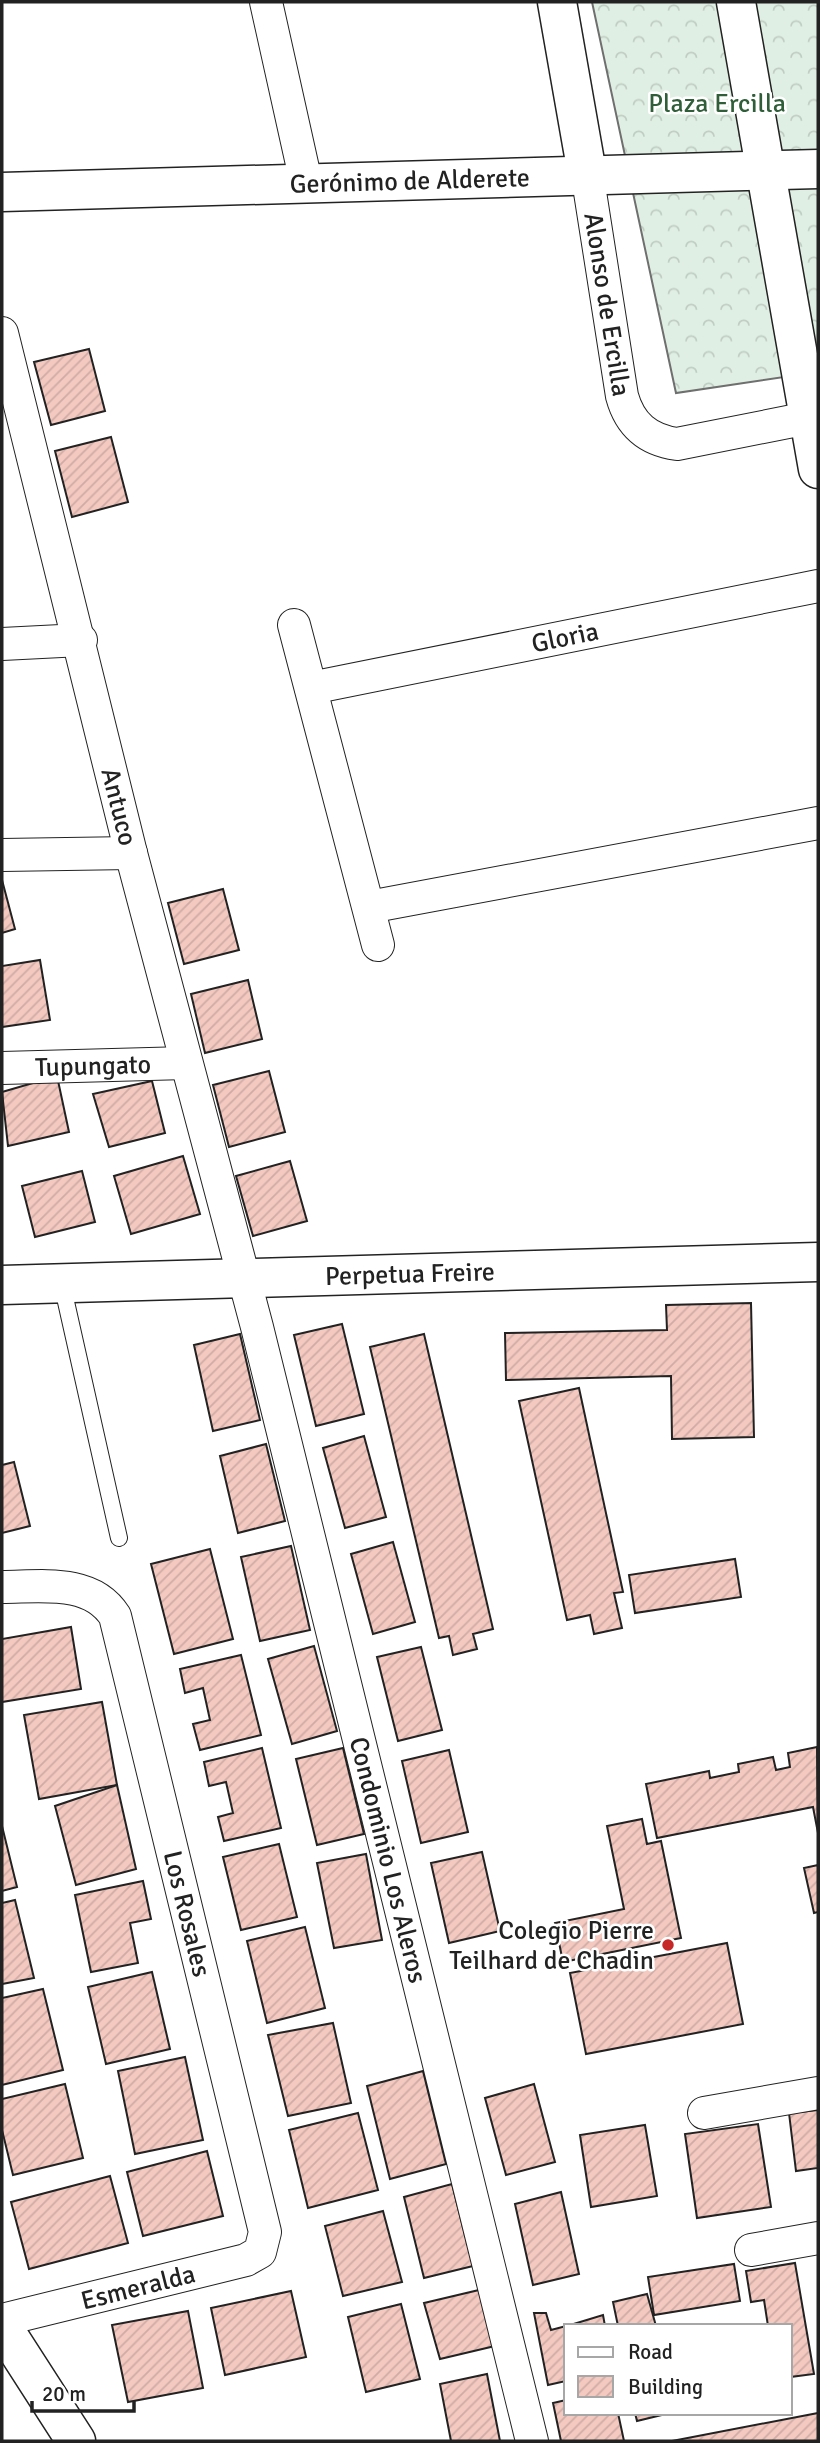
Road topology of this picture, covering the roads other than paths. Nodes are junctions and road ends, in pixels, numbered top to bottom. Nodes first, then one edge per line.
1 (266, 2) edge
2 (557, 2) edge
3 (736, 2) edge
4 (818, 169) edge
5 (764, 170) junction
6 (587, 173) junction
7 (306, 182) junction
8 (2, 192) edge
9 (2, 333) edge
10 (814, 417) edge
11 (15, 441) edge
12 (818, 469) edge
13 (818, 586) edge
14 (294, 625) dead end
15 (80, 640) junction
16 (2, 644) edge
17 (311, 688) junction
18 (818, 823) edge
19 (131, 853) junction
20 (2, 855) edge
21 (369, 907) junction
22 (378, 945) dead end
23 (186, 1063) junction
24 (2, 1068) edge
25 (818, 1262) edge
26 (243, 1279) junction
27 (62, 1284) junction
28 (2, 1286) edge
29 (119, 1538) dead end
30 (2, 1587) edge
31 (818, 2093) edge
32 (704, 2113) dead end
33 (818, 2238) edge
34 (264, 2240) joint
35 (751, 2250) dead end
36 (2, 2320) edge
37 (2, 2326) edge
38 (76, 2441) edge
39 (532, 2441) edge

1 - 7 street
2 - 6 street, Alonso de Ercilla
3 - 5 street
4 - 5 street, Gerónimo de Alderete
5 - 6 street, Gerónimo de Alderete
5 - 10 street
6 - 7 street, Gerónimo de Alderete
6 - 10 street, Alonso de Ercilla
7 - 8 street, Gerónimo de Alderete
9 - 11 street, Antuco
10 - 12 street
11 - 15 street, Antuco
13 - 17 street, Gloria
14 - 17 street
15 - 16 street
15 - 19 street, Antuco
17 - 21 street
18 - 21 street
19 - 20 street
19 - 23 street, Antuco
21 - 22 street
23 - 24 street, Tupungato
23 - 26 street, Antuco
25 - 26 street, Perpetua Freire
26 - 27 street, Perpetua Freire
26 - 39 street, Condominio Los Aleros
27 - 28 street, Perpetua Freire
27 - 29 lane
30 - 34 street, Los Rosales
31 - 32 street
33 - 35 street
34 - 36 street, Esmeralda
37 - 38 street

